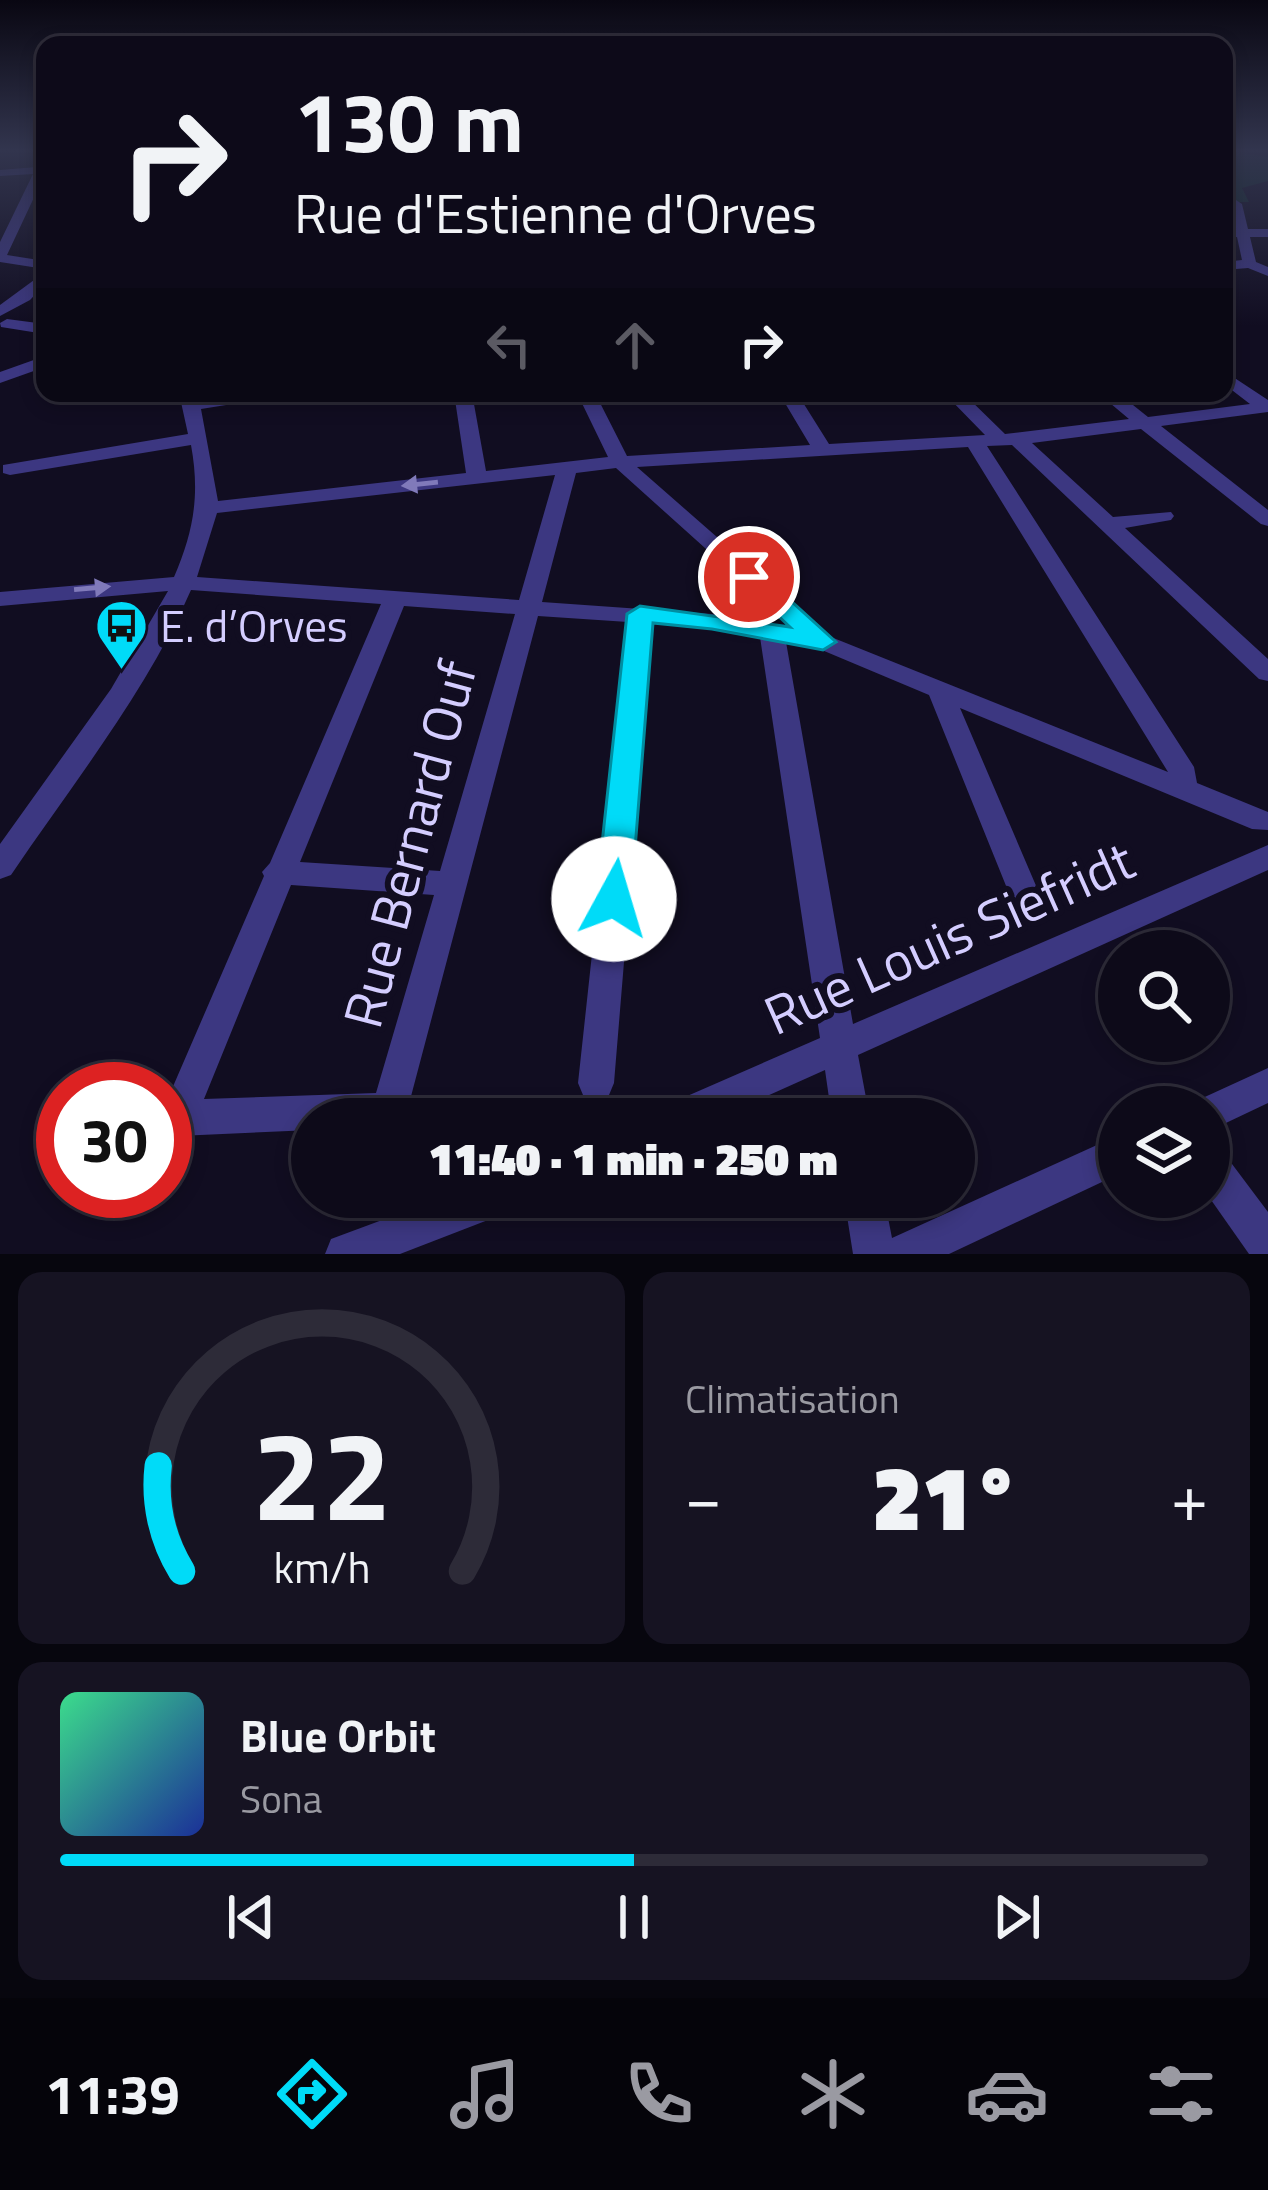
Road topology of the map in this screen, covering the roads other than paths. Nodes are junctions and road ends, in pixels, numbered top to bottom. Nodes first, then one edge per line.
1 (23, 209) edge
2 (1233, 211) edge
3 (1233, 233) edge
4 (1242, 233) junction
5 (1268, 233) edge
6 (0, 257) edge
7 (36, 263) edge
8 (1250, 265) junction
9 (1233, 266) edge
10 (1268, 272) edge
11 (36, 285) edge
12 (36, 313) edge
13 (4, 318) edge
14 (36, 327) edge
15 (36, 365) edge
16 (0, 379) edge
17 (1233, 383) edge
18 (191, 402) edge
19 (464, 402) edge
20 (590, 402) edge
21 (793, 402) edge
22 (964, 402) edge
23 (1118, 402) edge
24 (1265, 409) edge
25 (1142, 423) junction
26 (197, 438) junction
27 (1008, 439) junction
28 (973, 440) junction
29 (822, 449) junction
30 (620, 462) junction
31 (567, 467) junction
32 (10, 469) dead end
33 (477, 478) junction
34 (208, 508) junction
35 (1164, 516) dead end
36 (1268, 520) edge
37 (1108, 524) junction
38 (184, 583) junction
39 (0, 599) edge
40 (395, 599) junction
41 (529, 605) junction
42 (640, 614) junction
43 (772, 634) junction
44 (823, 642) junction
45 (1268, 673) edge
46 (940, 688) junction
47 (1182, 788) junction
48 (1266, 827) edge
49 (1268, 857) edge
50 (0, 867) edge
51 (278, 872) junction
52 (450, 884) junction
53 (1030, 909) dead end
54 (838, 1047) junction
55 (596, 1083) dead end
56 (1268, 1085) edge
57 (723, 1098) edge
58 (846, 1098) edge
59 (1230, 1103) edge
60 (1098, 1164) edge
61 (1230, 1194) edge
62 (441, 1218) edge
63 (868, 1218) edge
64 (1268, 1246) edge
65 (346, 1254) edge
66 (874, 1254) edge
67 (904, 1254) edge

1 - 6 street
2 - 4 street
3 - 4 street
4 - 5 street
4 - 8 street
6 - 7 street
8 - 9 street
8 - 10 street
11 - 13 street
12 - 13 street
13 - 14 street
15 - 16 street
17 - 24 street
18 - 26 street
19 - 33 street
20 - 30 street
21 - 29 street
22 - 27 street
23 - 25 street
24 - 25 street
25 - 27 street
25 - 36 street
26 - 32 street
26 - 34 street
27 - 28 street
27 - 37 street
28 - 29 street
28 - 47 street
29 - 30 street
30 - 31 street
30 - 44 street
31 - 33 street
31 - 41 street, Rue Bernard Ouf
33 -> 34 street
34 - 38 street
35 - 37 street
37 - 45 street
39 -> 38 street
38 - 40 street
38 - 50 street
40 - 41 street
40 - 51 street
41 - 42 street
41 - 52 street, Rue Bernard Ouf
42 - 43 street
42 - 55 street
43 - 44 street
43 - 54 street
44 - 46 street
46 - 47 street
46 - 53 street
47 - 48 street
49 - 54 street, Rue Louis Siefridt
51 - 52 street
51 - 52 street, Rue Bernard Ouf
54 - 57 street, Rue Louis Siefridt
54 - 58 street
56 - 59 street
60 - 67 street
61 - 64 street
62 - 65 street
63 - 66 street

